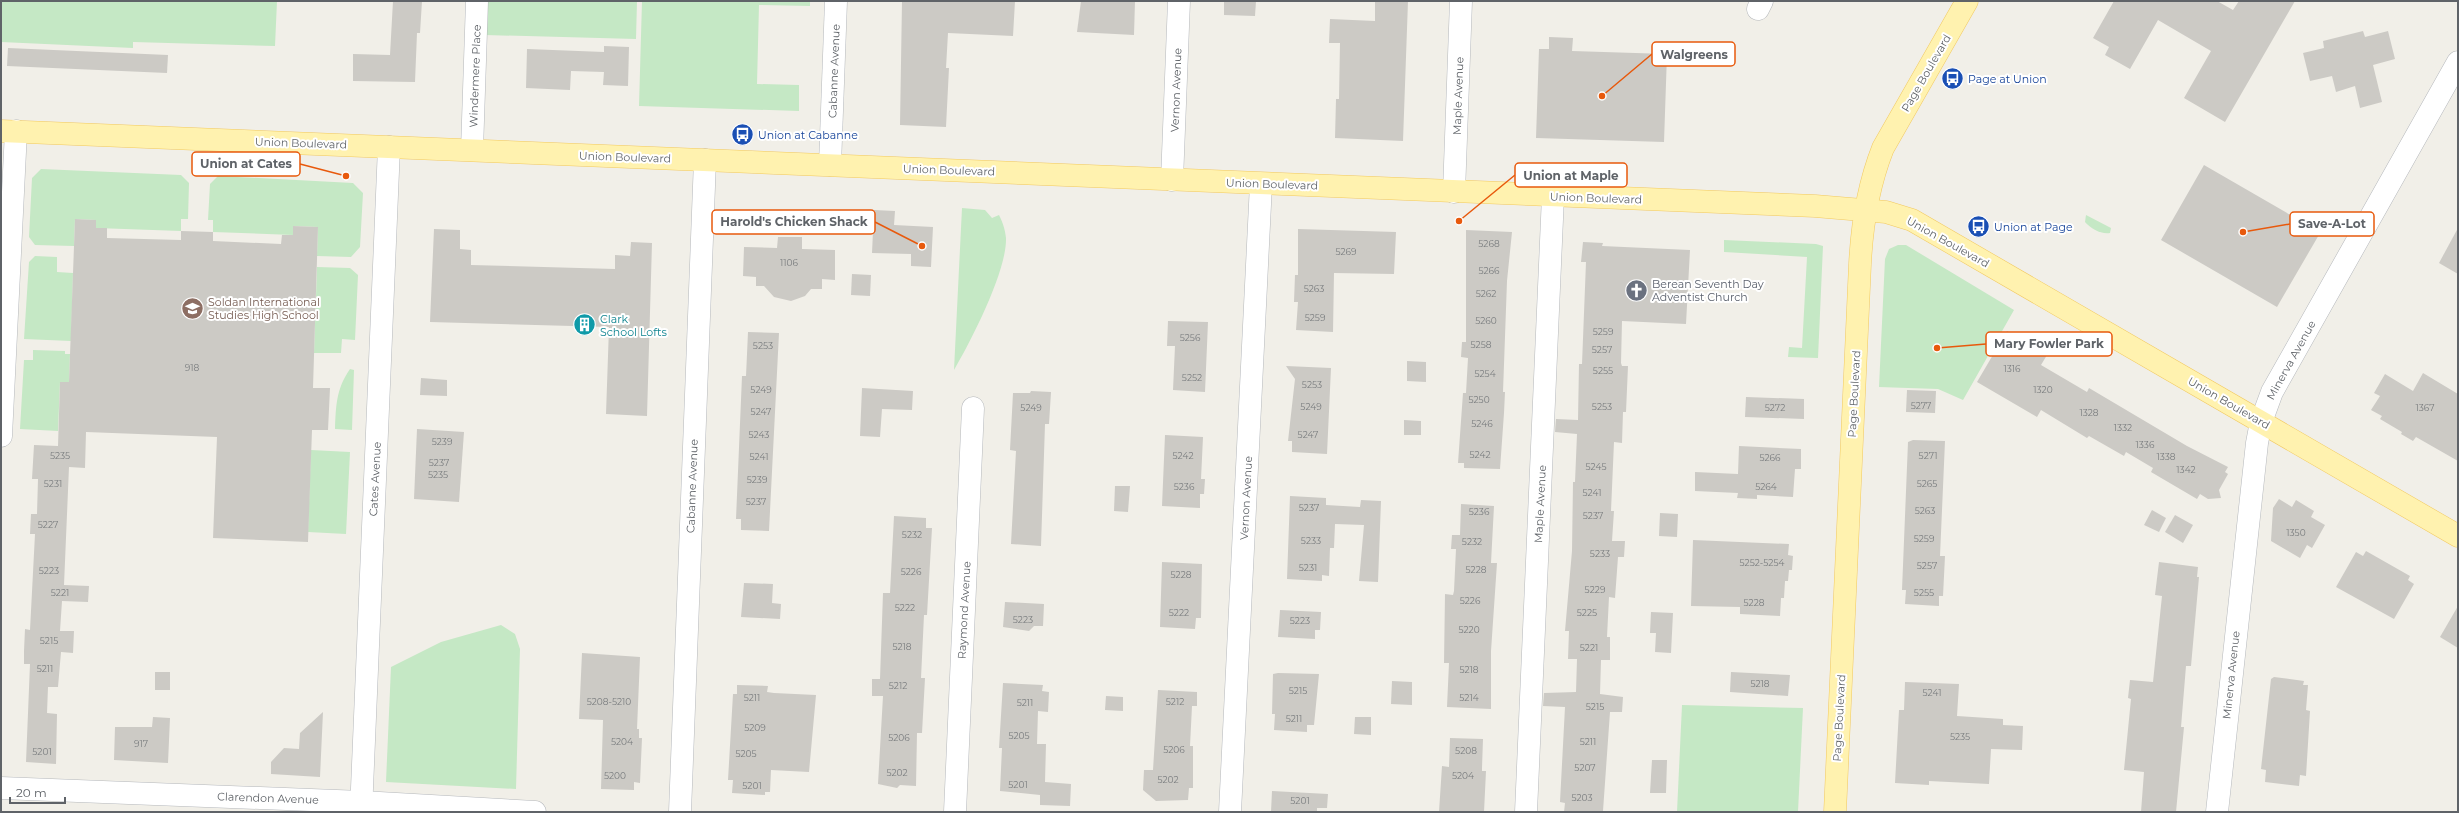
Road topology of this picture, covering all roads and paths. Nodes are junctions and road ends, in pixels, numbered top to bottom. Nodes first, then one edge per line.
1 (477, 1) edge
2 (836, 1) edge
3 (1179, 1) edge
4 (1461, 1) edge
5 (1967, 1) edge
6 (2458, 62) edge
7 (8, 131) edge
8 (389, 147) junction
9 (472, 150) junction
10 (705, 160) junction
11 (830, 165) junction
12 (1172, 180) junction
13 (1261, 184) junction
14 (1454, 192) junction
15 (1553, 196) junction
16 (1864, 209) junction
17 (973, 408) dead end
18 (2261, 422) junction
19 (1, 436) edge
20 (2458, 536) edge
21 (1, 788) edge
22 (362, 807) edge
23 (535, 812) edge
24 (680, 812) edge
25 (955, 812) edge
26 (1230, 812) edge
27 (1526, 812) edge
28 (1835, 812) edge
29 (2217, 812) edge

1 - 9 street, Windermere Place
2 - 11 street, Cabanne Avenue
3 - 12 street, Vernon Avenue
4 - 14 street, Maple Avenue
5 - 16 main road, Page Boulevard
6 - 18 street, Minerva Avenue
7 - 8 main road, Union Boulevard
7 - 19 street
8 - 9 main road, Union Boulevard
8 - 22 street, Cates Avenue
9 - 10 main road, Union Boulevard
10 - 11 main road, Union Boulevard
10 - 24 street, Cabanne Avenue
11 - 12 main road, Union Boulevard
12 - 13 main road, Union Boulevard
13 - 14 main road, Union Boulevard
13 - 26 street, Vernon Avenue
14 - 15 main road, Union Boulevard
15 - 16 main road, Union Boulevard
15 - 27 street, Maple Avenue
16 - 18 main road, Union Boulevard
16 - 28 main road, Page Boulevard
17 - 25 street, Raymond Avenue
18 - 20 main road, Union Boulevard
18 - 29 street, Minerva Avenue
21 - 22 street, Clarendon Avenue
22 - 23 street, Clarendon Avenue

